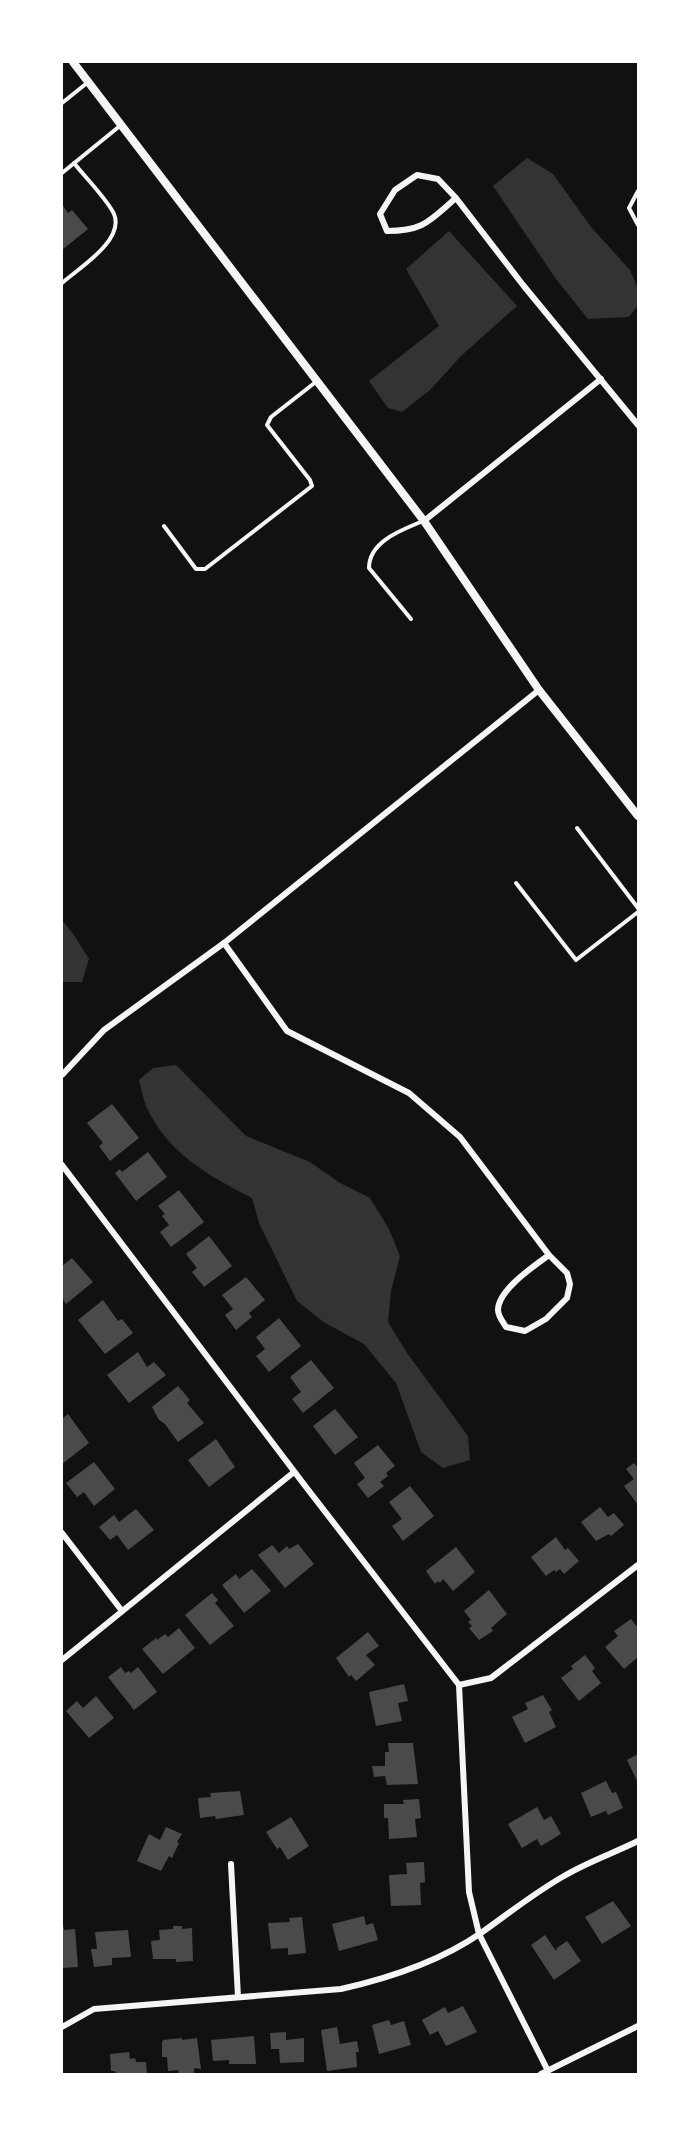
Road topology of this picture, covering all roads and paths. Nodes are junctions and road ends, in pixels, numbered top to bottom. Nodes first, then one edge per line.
1 (73, 62) edge
2 (88, 82) junction
3 (62, 103) edge
4 (122, 125) junction
5 (74, 163) junction
6 (62, 173) edge
7 (639, 191) edge
8 (456, 198) junction
9 (639, 225) edge
10 (62, 283) edge
11 (601, 379) junction
12 (318, 380) junction
13 (639, 425) edge
14 (424, 521) junction
15 (164, 526) dead end
16 (411, 619) dead end
17 (539, 690) junction
18 (639, 816) edge
19 (577, 828) dead end
20 (516, 882) dead end
21 (639, 910) edge
22 (224, 943) junction
23 (62, 1075) edge
24 (62, 1165) edge
25 (549, 1254) junction
26 (294, 1472) junction
27 (62, 1533) edge
28 (639, 1565) edge
29 (122, 1611) junction
30 (62, 1660) edge
31 (459, 1685) junction
32 (639, 1841) edge
33 (231, 1864) dead end
34 (479, 1934) junction
35 (238, 1997) junction
36 (639, 2026) edge
37 (62, 2027) edge
38 (548, 2071) junction
39 (541, 2074) edge

1 - 2 street
2 - 3 lane
2 - 4 street
4 - 5 lane
4 - 12 street
5 - 6 lane
5 - 10 lane
7 - 9 lane
8 - 8 street
8 - 11 street
11 - 13 street
11 - 14 street
12 - 14 street
12 - 15 lane
14 - 16 lane
14 - 17 street
17 - 18 street
17 - 22 street
19 - 21 lane
20 - 21 lane
22 - 23 street
22 - 25 street
24 - 26 street
25 - 25 street
26 - 29 street
26 - 31 street
27 - 29 street
28 - 31 street
29 - 30 street
31 - 34 street
32 - 34 street
33 - 35 street
34 - 35 street
34 - 38 street
35 - 37 street
36 - 38 street
38 - 39 street

